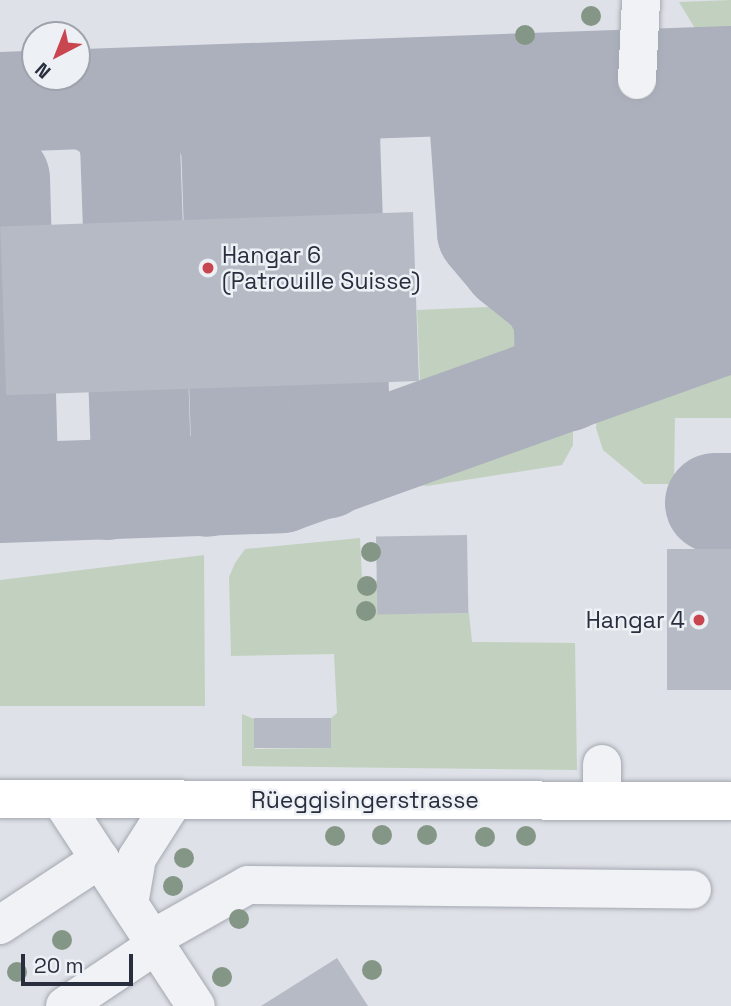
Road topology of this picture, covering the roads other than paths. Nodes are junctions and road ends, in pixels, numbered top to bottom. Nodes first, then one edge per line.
1 (641, 0) edge
2 (637, 80) dead end
3 (0, 799) edge
4 (61, 800) junction
5 (174, 800) junction
6 (731, 801) edge
7 (100, 859) junction
8 (692, 890) dead end
9 (129, 904) junction
10 (0, 925) edge
11 (154, 942) junction
12 (191, 1005) edge
13 (65, 1006) edge

1 - 2 lane
3 - 4 main road, Rüeggisingerstrasse
4 - 5 main road, Rüeggisingerstrasse
4 - 7 lane
5 - 6 main road, Rüeggisingerstrasse
5 - 9 lane
7 - 9 lane
7 - 10 lane
8 - 11 lane
9 - 11 lane
11 - 12 lane
11 - 13 lane

